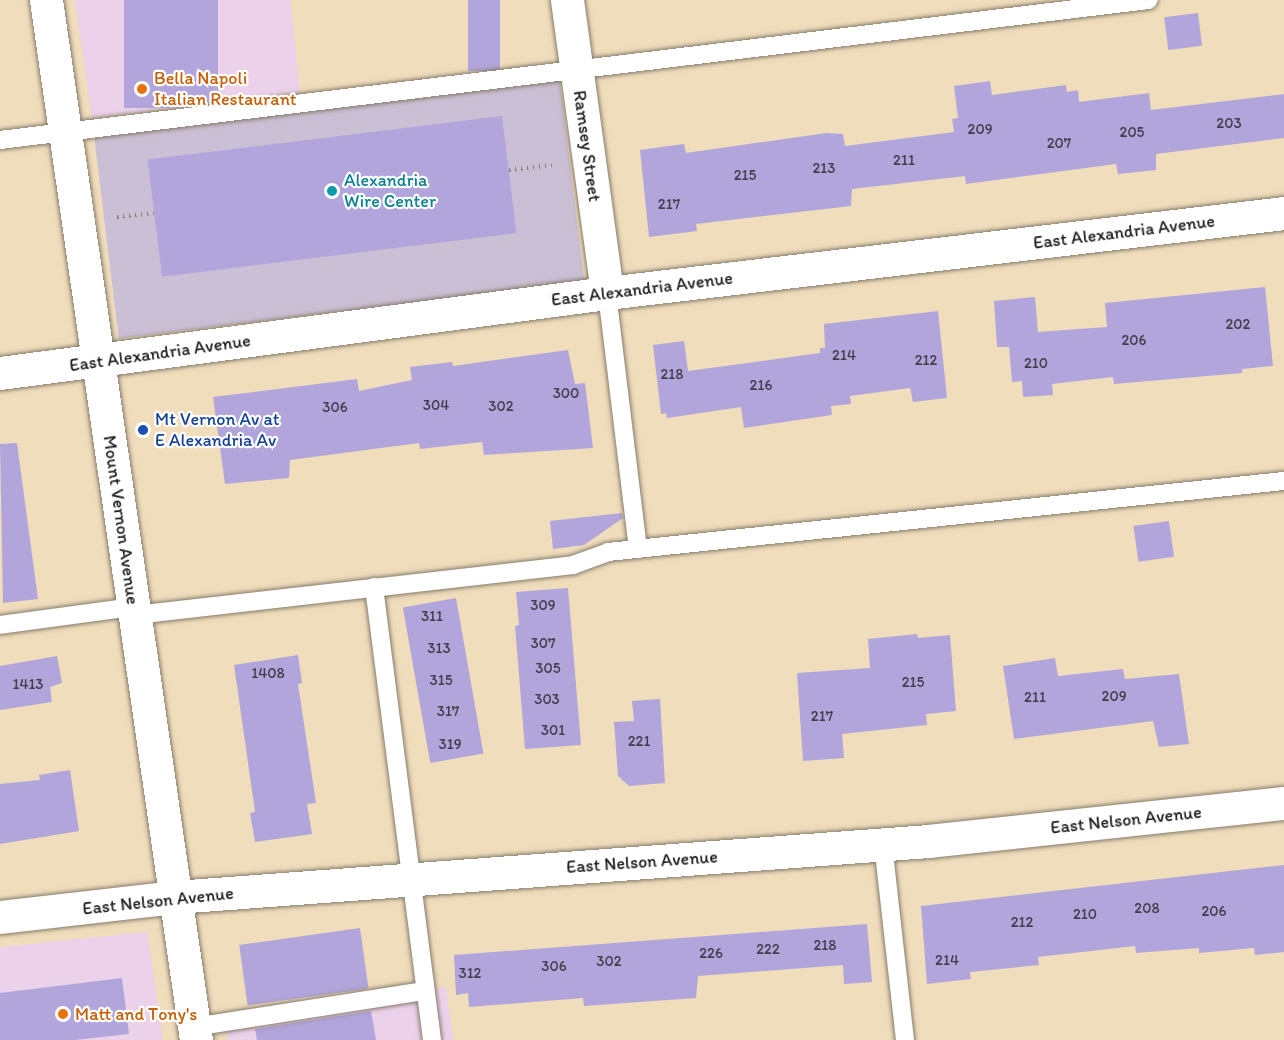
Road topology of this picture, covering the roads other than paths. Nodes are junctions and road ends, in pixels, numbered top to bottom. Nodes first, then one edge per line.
1 (46, 0) edge
2 (567, 0) edge
3 (1149, 0) edge
4 (576, 69) junction
5 (65, 133) junction
6 (0, 140) edge
7 (1284, 213) edge
8 (607, 293) junction
9 (98, 362) junction
10 (0, 373) edge
11 (1284, 481) edge
12 (638, 549) junction
13 (374, 587) junction
14 (134, 611) junction
15 (0, 625) edge
16 (1284, 803) edge
17 (882, 844) junction
18 (410, 879) junction
19 (175, 897) junction
20 (0, 918) edge
21 (425, 990) junction
22 (195, 1033) edge
23 (432, 1040) edge
24 (905, 1040) edge

1 - 5 street, Mount Vernon Avenue
2 - 4 street, Ramsey Street
3 - 4 lane
4 - 5 lane
4 - 8 street, Ramsey Street
5 - 6 lane
5 - 9 street, Mount Vernon Avenue
7 - 8 street, East Alexandria Avenue
8 - 9 street, East Alexandria Avenue
8 - 12 lane
9 - 10 street, East Alexandria Avenue
9 - 14 street, Mount Vernon Avenue
11 - 12 lane
12 - 13 lane
13 - 14 lane
13 - 18 lane
14 - 15 lane
14 - 19 street, Mount Vernon Avenue
16 - 17 street, East Nelson Avenue
17 - 18 street, East Nelson Avenue
17 - 24 lane
18 - 19 street, East Nelson Avenue
18 - 21 lane
19 - 20 street, East Nelson Avenue
19 - 22 street, Mount Vernon Avenue
21 - 22 lane
21 - 23 lane

